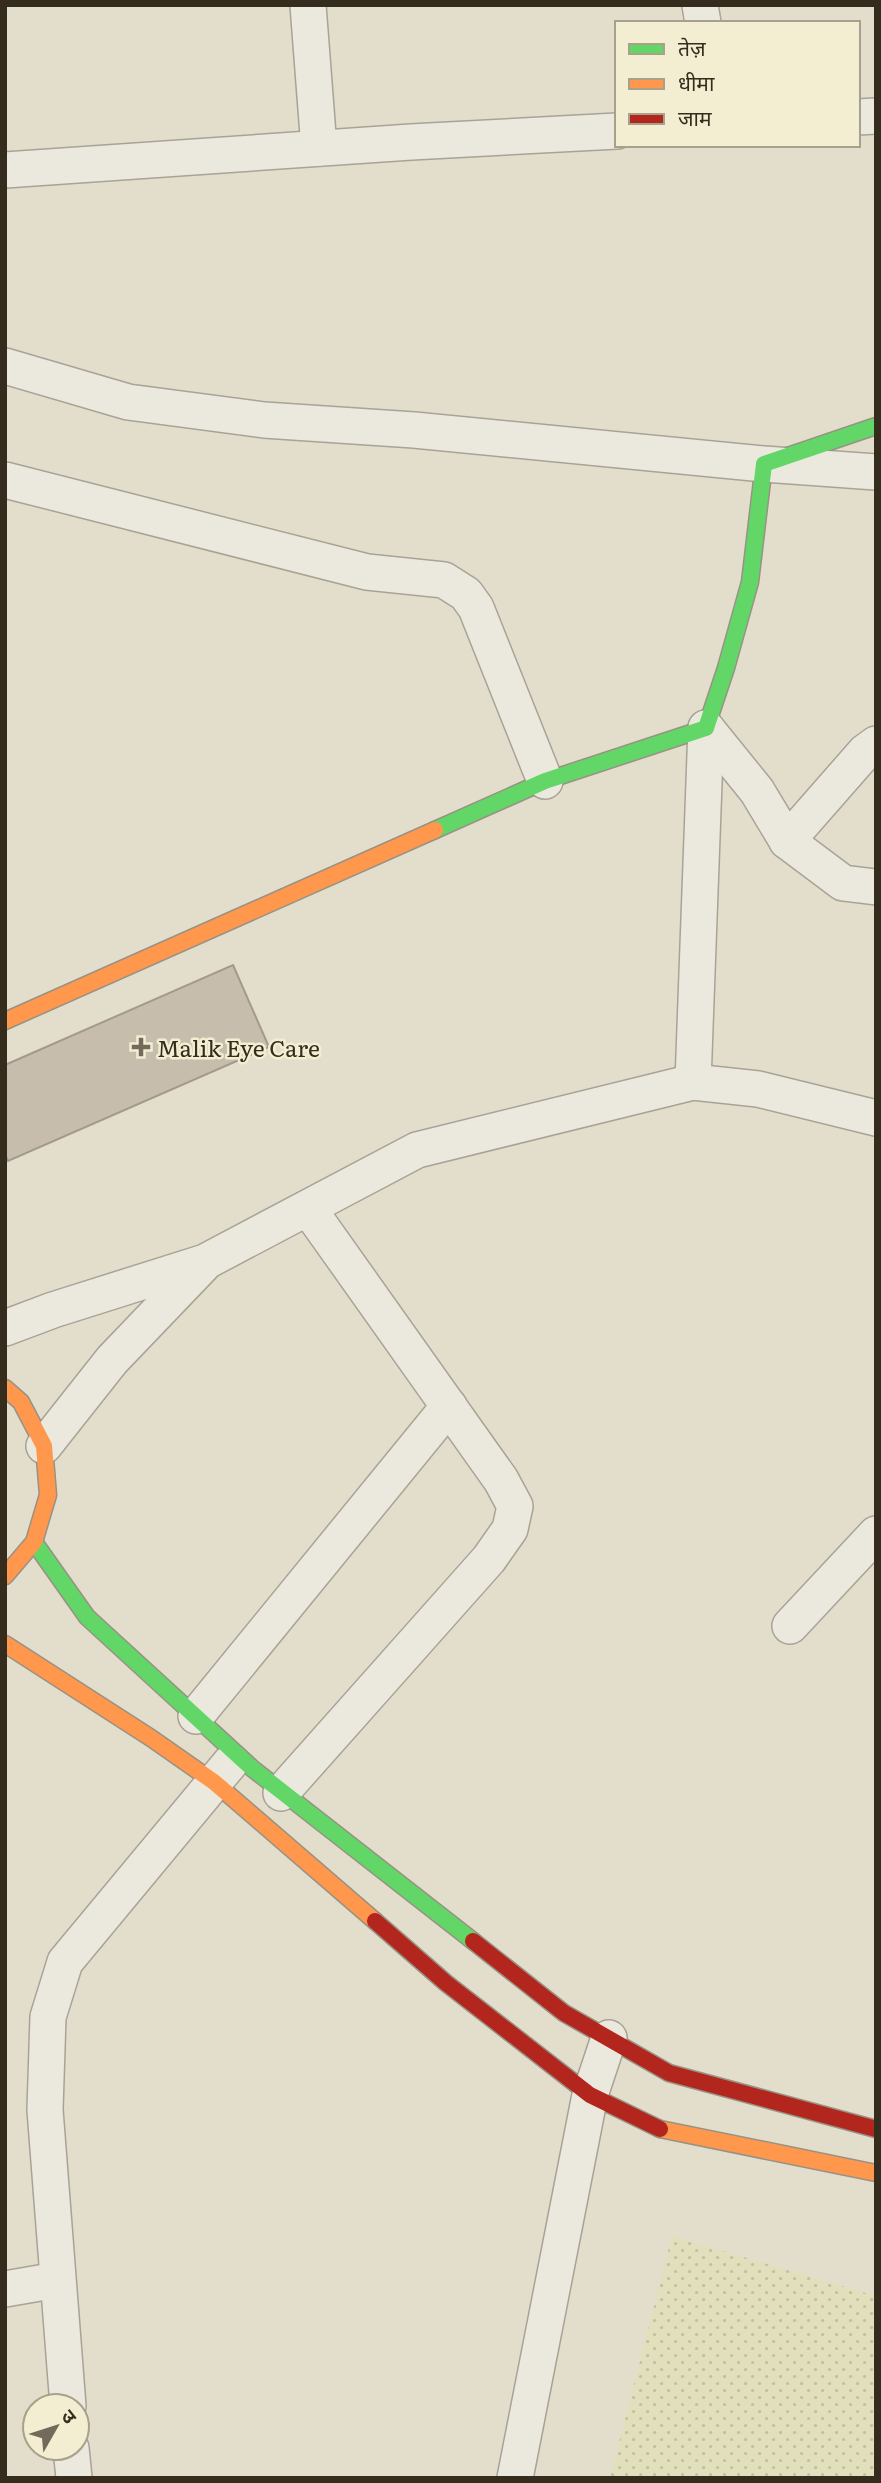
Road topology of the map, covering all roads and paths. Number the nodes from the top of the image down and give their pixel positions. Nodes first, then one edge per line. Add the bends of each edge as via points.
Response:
1 (308, 5) edge
2 (615, 131) edge
3 (319, 148) junction
4 (5, 170) edge
5 (5, 366) edge
6 (876, 426) edge
7 (764, 464) junction
8 (876, 472) edge
9 (5, 480) edge
10 (706, 728) junction
11 (876, 744) edge
12 (545, 781) junction
13 (787, 841) junction
14 (876, 887) edge
15 (5, 1021) edge
16 (693, 1082) junction
17 (876, 1118) edge
18 (308, 1208) junction
19 (205, 1262) junction
20 (5, 1328) edge
21 (5, 1388) edge
22 (449, 1406) junction
23 (44, 1446) junction
24 (876, 1534) edge
25 (34, 1542) junction
26 (5, 1576) edge
27 (790, 1626) dead end
28 (5, 1644) edge
29 (196, 1716) junction
30 (237, 1754) junction
31 (214, 1782) junction
32 (281, 1793) junction
33 (609, 2038) junction
34 (590, 2095) junction
35 (876, 2129) edge
36 (876, 2173) edge
37 (58, 2280) junction
38 (5, 2289) edge
39 (67, 2392) edge
40 (515, 2478) edge

1 - 3 street
2 - 3 street
3 - 4 street
5 - 7 street via 128,402
6 - 7 street
7 - 8 street
7 - 10 street via 750,582
9 - 12 street via 367,572 444,580 466,594 476,608
10 - 12 street
10 - 13 street via 757,791
10 - 16 street
11 - 13 street
12 - 15 street
13 - 14 street via 844,883
16 - 17 street via 758,1089
16 - 18 street via 418,1150
18 - 19 street
18 - 22 street
19 - 20 street
19 - 23 street via 112,1360
21 - 23 street via 21,1402
22 - 29 street
22 - 32 street via 514,1506 510,1529 489,1559
23 - 25 street via 48,1495
24 - 27 street
25 - 26 street
25 - 29 street via 87,1618
28 - 31 street
29 - 30 street
30 - 31 street
30 - 32 street
31 - 34 street via 446,1983
31 - 37 street via 65,1962 48,2017 45,2110
32 - 33 street via 564,2012
33 - 34 street
33 - 35 street via 668,2073
34 - 36 street via 662,2130
34 - 40 street
37 - 38 street
37 - 39 street

